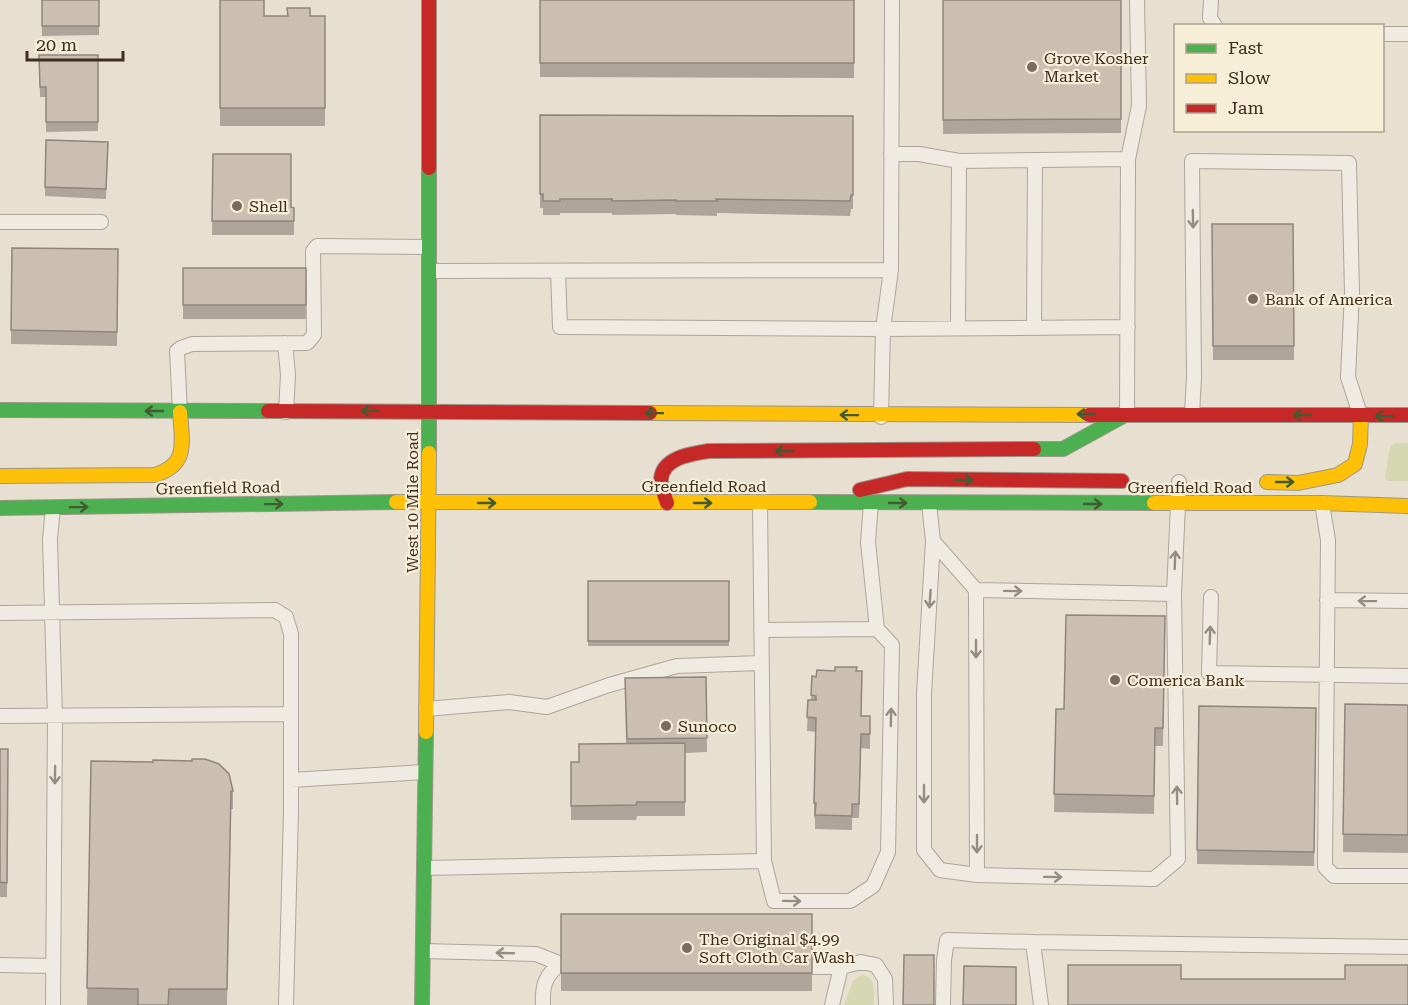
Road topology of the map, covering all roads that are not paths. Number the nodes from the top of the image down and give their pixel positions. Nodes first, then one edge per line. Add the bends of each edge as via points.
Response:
1 (429, 0) edge
2 (892, 0) edge
3 (1137, 0) edge
4 (1210, 0) edge
5 (1214, 24) edge
6 (1384, 34) edge
7 (1408, 34) edge
8 (891, 154) junction
9 (1128, 159) junction
10 (1035, 160) junction
11 (959, 161) junction
12 (0, 222) edge
13 (101, 222) dead end
14 (429, 247) junction
15 (891, 270) junction
16 (430, 271) junction
17 (558, 271) junction
18 (1128, 327) junction
19 (958, 328) junction
20 (1034, 328) junction
21 (883, 329) junction
22 (285, 343) junction
23 (0, 410) edge
24 (429, 411) junction
25 (180, 412) junction
26 (285, 412) junction
27 (1127, 414) junction
28 (1192, 414) junction
29 (1361, 416) junction
30 (1408, 416) edge
31 (880, 433) junction
32 (0, 476) edge
33 (931, 480) junction
34 (1132, 481) dead end
35 (1179, 482) dead end
36 (1250, 482) dead end
37 (429, 503) junction
38 (667, 503) junction
39 (760, 503) junction
40 (803, 503) junction
41 (871, 503) junction
42 (929, 503) junction
43 (1322, 503) junction
44 (1178, 504) junction
45 (1408, 506) edge
46 (0, 508) edge
47 (53, 508) junction
48 (933, 541) junction
49 (976, 590) junction
50 (1174, 594) junction
51 (1211, 597) dead end
52 (1327, 600) junction
53 (1408, 602) edge
54 (0, 613) edge
55 (52, 613) junction
56 (877, 629) junction
57 (760, 630) junction
58 (761, 663) junction
59 (1326, 675) junction
60 (1408, 676) edge
61 (426, 710) junction
62 (291, 714) junction
63 (0, 716) edge
64 (55, 717) junction
65 (426, 772) junction
66 (291, 780) junction
67 (764, 861) junction
68 (424, 868) junction
69 (977, 875) junction
70 (1408, 876) edge
71 (1033, 942) junction
72 (1408, 947) edge
73 (423, 951) junction
74 (0, 965) edge
75 (53, 966) junction
76 (813, 967) edge
77 (841, 967) junction
78 (53, 1005) edge
79 (286, 1005) edge
80 (422, 1005) edge
81 (543, 1005) edge
82 (832, 1005) edge
83 (886, 1005) edge
84 (943, 1005) edge
85 (1041, 1005) edge

1 - 14 main road, West 10 Mile Road
2 - 8 lane
3 - 9 lane via 1139,106
4 - 5 lane
6 - 7 lane
8 - 11 lane
8 - 15 lane
9 - 10 lane
9 - 18 lane
10 - 11 lane
10 - 20 lane
11 - 19 lane
12 - 13 lane
14 - 16 main road, West 10 Mile Road
14 - 22 lane via 317,246 314,335 306,343
15 - 17 lane
15 - 21 lane
16 - 17 lane
16 - 24 main road, West 10 Mile Road
17 - 21 lane via 560,327
18 - 20 lane
18 - 27 lane
19 - 20 lane
19 - 21 lane
21 - 31 lane
22 - 25 lane via 192,344 181,348 177,351
22 - 26 lane
25 -> 23 main road
24 -> 26 main road
31 -> 24 main road
24 - 37 main road, West 10 Mile Road
25 - 26 main road
25 - 32 main road via 182,450 178,463 164,473
27 - 28 main road
27 -> 31 main road
27 - 31 main road via 1063,449
29 -> 28 main road
29 -> 28 lane via 1348,377 1352,293 1349,163 1192,160
30 -> 29 main road
36 -> 29 main road via 1298,483 1338,475 1355,464
31 -> 38 main road via 684,456 667,465 661,479
33 -> 34 main road
33 - 40 main road via 907,479
33 - 42 lane
35 - 44 lane
37 -> 38 main road, Greenfield Road
47 -> 37 main road, Greenfield Road
37 - 61 main road, West 10 Mile Road
38 -> 39 main road, Greenfield Road
39 - 40 main road, Greenfield Road
39 - 57 lane
40 - 41 main road, Greenfield Road
41 -> 42 main road, Greenfield Road
41 - 56 lane via 868,542
42 -> 44 main road, Greenfield Road
42 - 48 lane
43 - 44 main road, Greenfield Road
43 - 45 main road, Greenfield Road
43 - 52 lane via 1328,540
50 -> 44 lane
46 - 47 main road, Greenfield Road
47 - 55 lane
48 - 49 lane
48 -> 69 lane via 924,694 924,850 940,870
49 -> 50 lane
49 -> 69 lane
69 -> 50 lane via 1154,879 1178,858
59 -> 51 lane via 1209,673
53 -> 52 lane
52 - 59 lane
54 - 55 lane
55 - 62 lane via 275,610 286,617 291,634
55 - 64 lane
56 - 57 lane
67 -> 56 lane via 774,901 850,901 873,886 888,852 892,645
57 - 58 lane
58 - 61 lane via 677,666 547,707 509,702
58 - 67 lane
59 - 60 lane
59 - 70 lane via 1325,867 1334,876
61 - 65 main road, West 10 Mile Road
62 - 64 lane
62 - 66 lane
63 - 64 lane
64 -> 75 lane
65 - 66 lane
65 - 68 main road, West 10 Mile Road
66 - 79 lane
67 - 68 lane
68 - 73 main road, West 10 Mile Road
71 - 72 lane
71 - 84 lane via 947,940
71 - 85 lane
73 - 80 main road, West 10 Mile Road
81 -> 73 lane via 548,975 561,964 536,954
74 - 75 lane
75 - 78 lane
76 - 77 lane
77 - 82 lane
77 - 83 lane via 861,962 876,965 885,979

